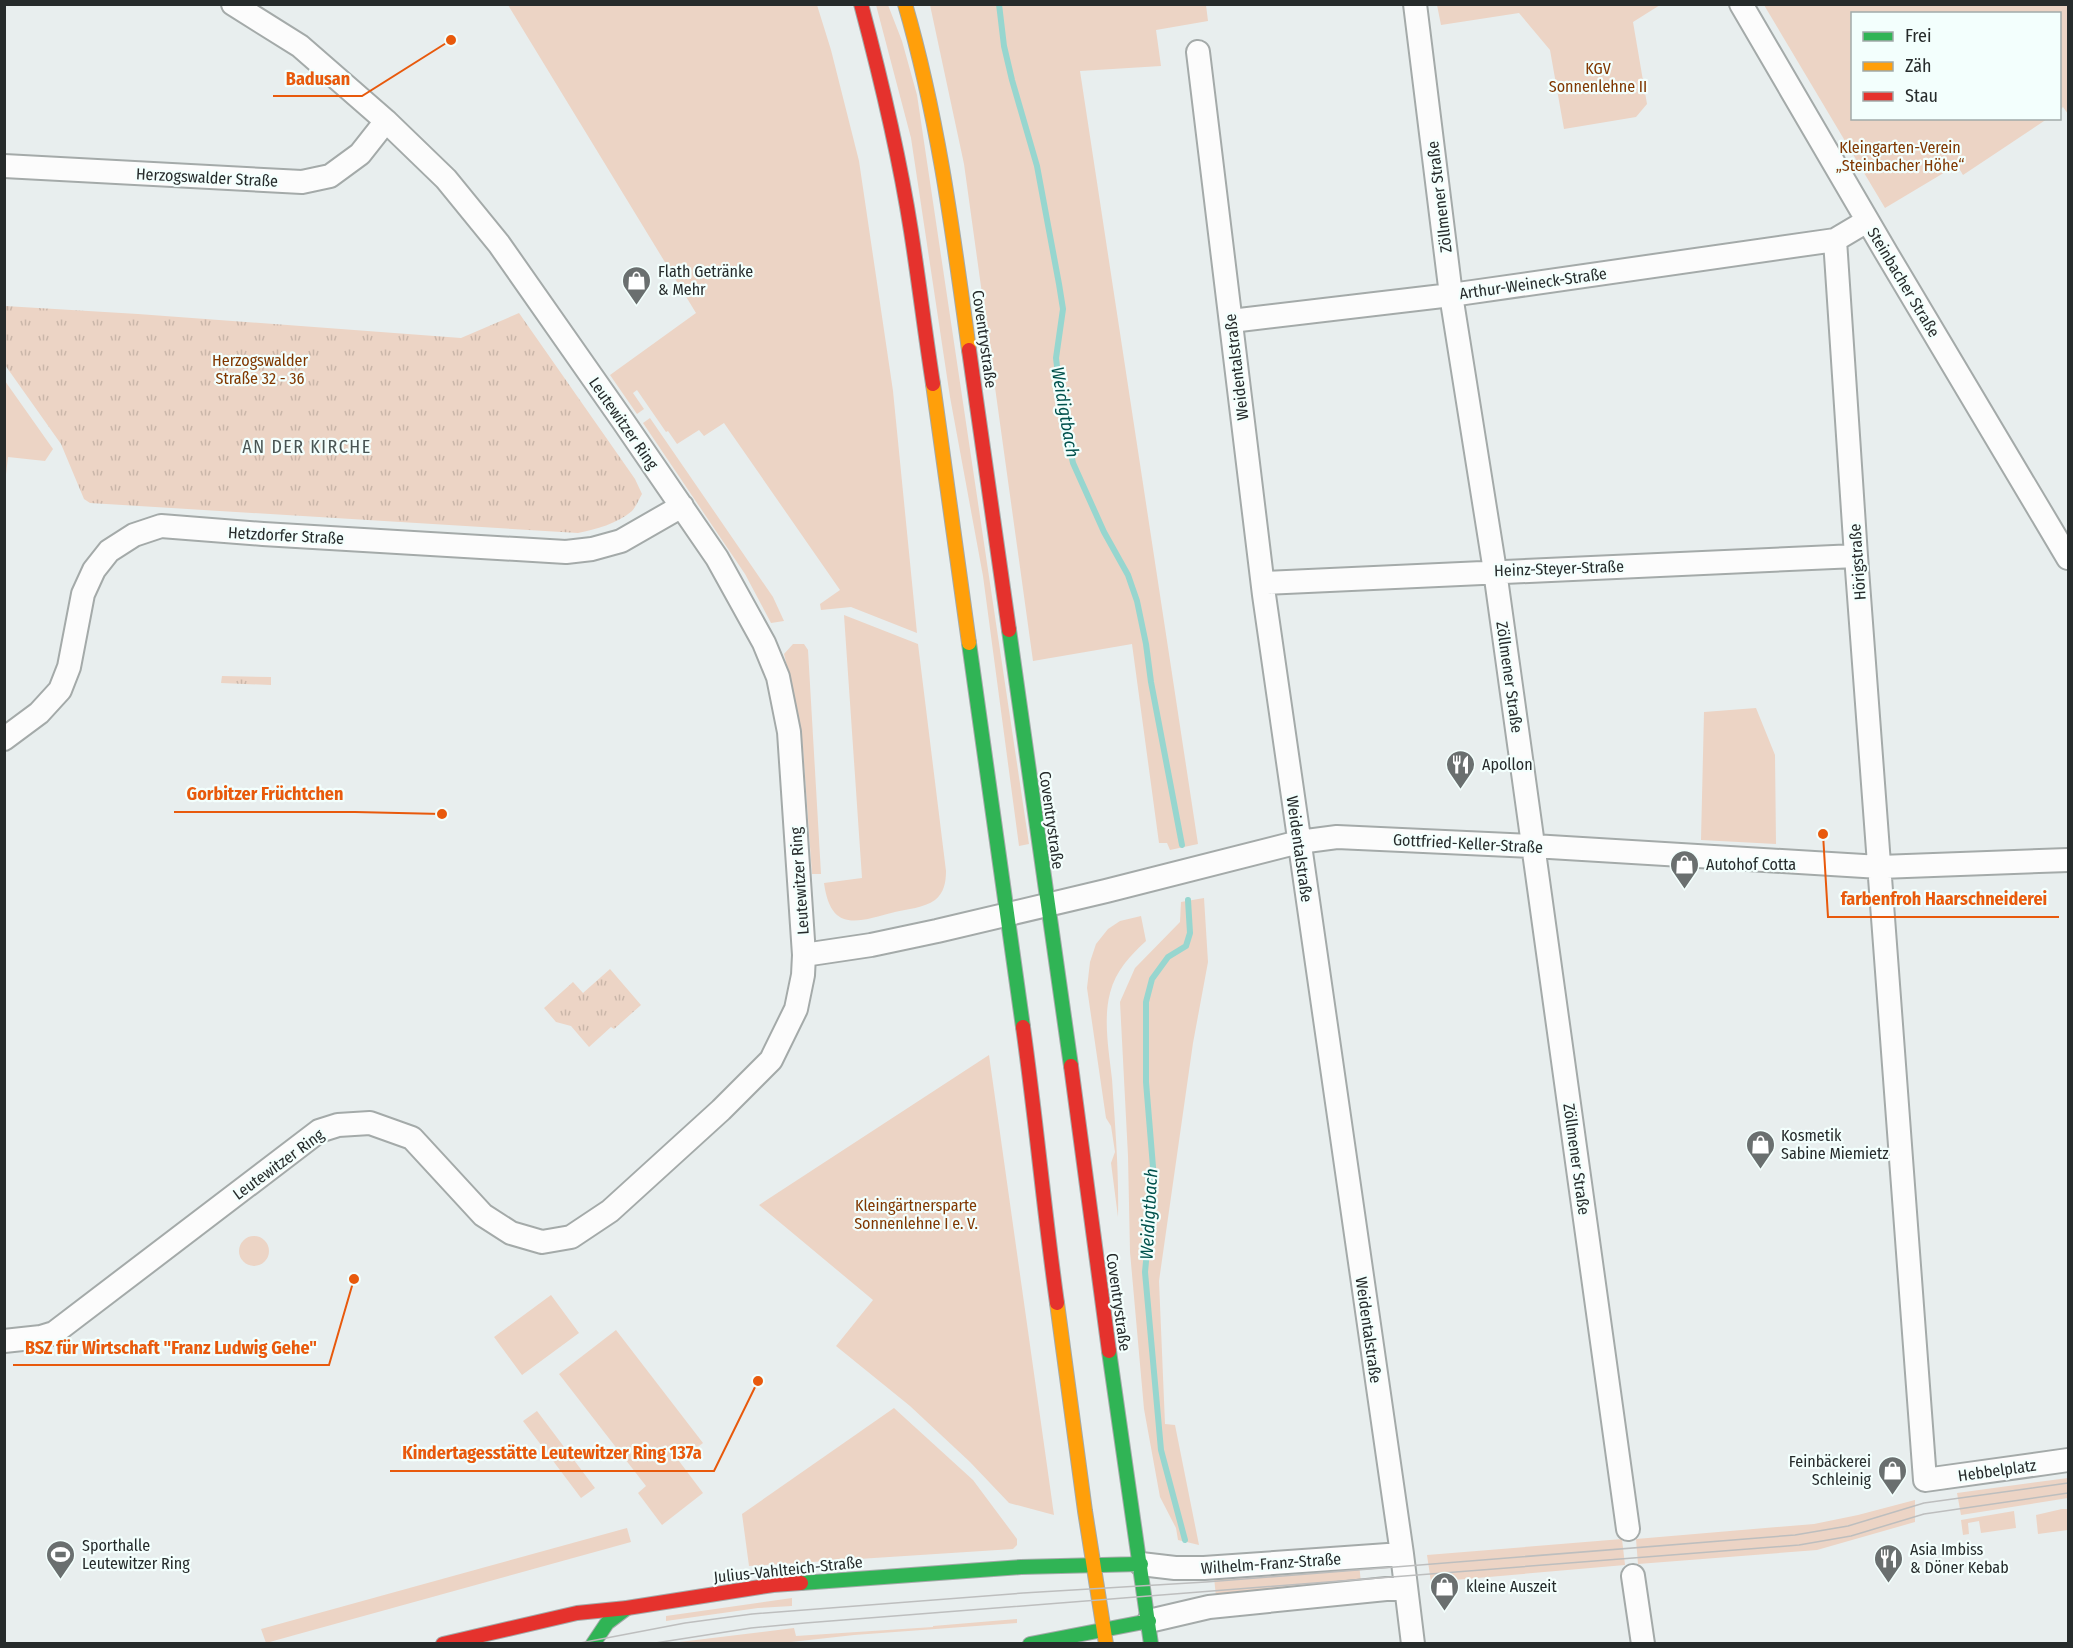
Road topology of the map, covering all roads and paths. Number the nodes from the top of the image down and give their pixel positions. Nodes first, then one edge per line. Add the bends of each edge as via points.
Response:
1 (233, 4) edge
2 (861, 4) edge
3 (905, 4) edge
4 (1415, 4) edge
5 (1741, 4) edge
6 (1198, 52) dead end
7 (386, 122) junction
8 (4, 166) edge
9 (1867, 220) junction
10 (1835, 240) junction
11 (1451, 295) junction
12 (1231, 321) junction
13 (682, 506) junction
14 (1856, 556) junction
15 (2068, 558) edge
16 (1495, 571) junction
17 (1263, 583) junction
18 (4, 739) edge
19 (1299, 842) junction
20 (1533, 846) junction
21 (2068, 860) edge
22 (1880, 867) junction
23 (1048, 904) junction
24 (1006, 914) junction
25 (804, 955) junction
26 (4, 1341) edge
27 (2068, 1460) edge
28 (1925, 1480) joint
29 (1628, 1529) dead end
30 (1402, 1554) junction
31 (1093, 1564) junction
32 (1141, 1564) junction
33 (1634, 1576) dead end
34 (1406, 1587) junction
35 (627, 1608) junction
36 (1149, 1621) junction
37 (1105, 1636) edge
38 (443, 1644) edge
39 (593, 1644) edge
40 (1030, 1644) edge
41 (1151, 1644) edge
42 (1413, 1644) edge
43 (1643, 1644) edge

1 - 7 street, Leutewitzer Ring via 300,46
2 - 24 main road via 878,64 911,231
3 - 23 main road, Coventrystraße via 952,223
4 - 11 street, Zöllmener Straße
5 - 9 street, Steinbacher Straße
6 - 12 street, Weidentalstraße
7 - 8 street, Herzogswalder Straße via 360,154 330,176 302,182
7 - 13 street, Leutewitzer Ring via 446,180 499,244
9 - 10 street
9 - 15 street, Steinbacher Straße
10 - 11 street, Arthur-Weineck-Straße
10 - 14 street, Hörigstraße
11 - 12 street, Arthur-Weineck-Straße
11 - 16 street, Zöllmener Straße
12 - 17 street, Weidentalstraße
13 - 18 street, Hetzdorfer Straße via 621,541 566,552 161,526 134,535 109,551 94,570 83,594 69,666 60,690 39,713
13 - 25 street, Leutewitzer Ring via 717,558 764,643 778,677 789,732
14 - 16 street, Heinz-Steyer-Straße
14 - 22 street, Hörigstraße
16 - 17 street, Heinz-Steyer-Straße
16 - 20 street, Zöllmener Straße
17 - 19 street, Weidentalstraße
19 - 20 street, Gottfried-Keller-Straße via 1337,837
19 - 23 street, Gottfried-Keller-Straße
19 - 30 street, Weidentalstraße
20 - 22 street, Gottfried-Keller-Straße
20 - 29 street, Zöllmener Straße
21 - 22 street, Gottfried-Keller-Straße
22 - 28 street, Hörigstraße
23 - 24 street, Gottfried-Keller-Straße
23 - 32 main road, Coventrystraße
24 - 25 street, Leutewitzer Ring via 871,945
24 - 31 main road
25 - 26 street, Leutewitzer Ring via 796,1009 771,1060 610,1211 571,1237 542,1242 511,1233 483,1215 412,1138 370,1123 338,1125 319,1131 54,1333
27 - 28 street, Hebbelplatz
30 - 32 street, Wilhelm-Franz-Straße via 1204,1568
30 - 34 street, Weidentalstraße
31 - 32 main road, Julius-Vahlteich-Straße
31 - 35 main road, Julius-Vahlteich-Straße via 773,1585
31 - 37 main road
32 - 36 main road, Coventrystraße
33 - 43 street
34 - 36 street via 1209,1607
34 - 42 street, Weidentalstraße
35 - 38 main road, Julius-Vahlteich-Straße via 546,1618
35 - 39 main road via 603,1626
36 - 37 main road
36 - 41 main road, Coventrystraße
37 - 40 main road

